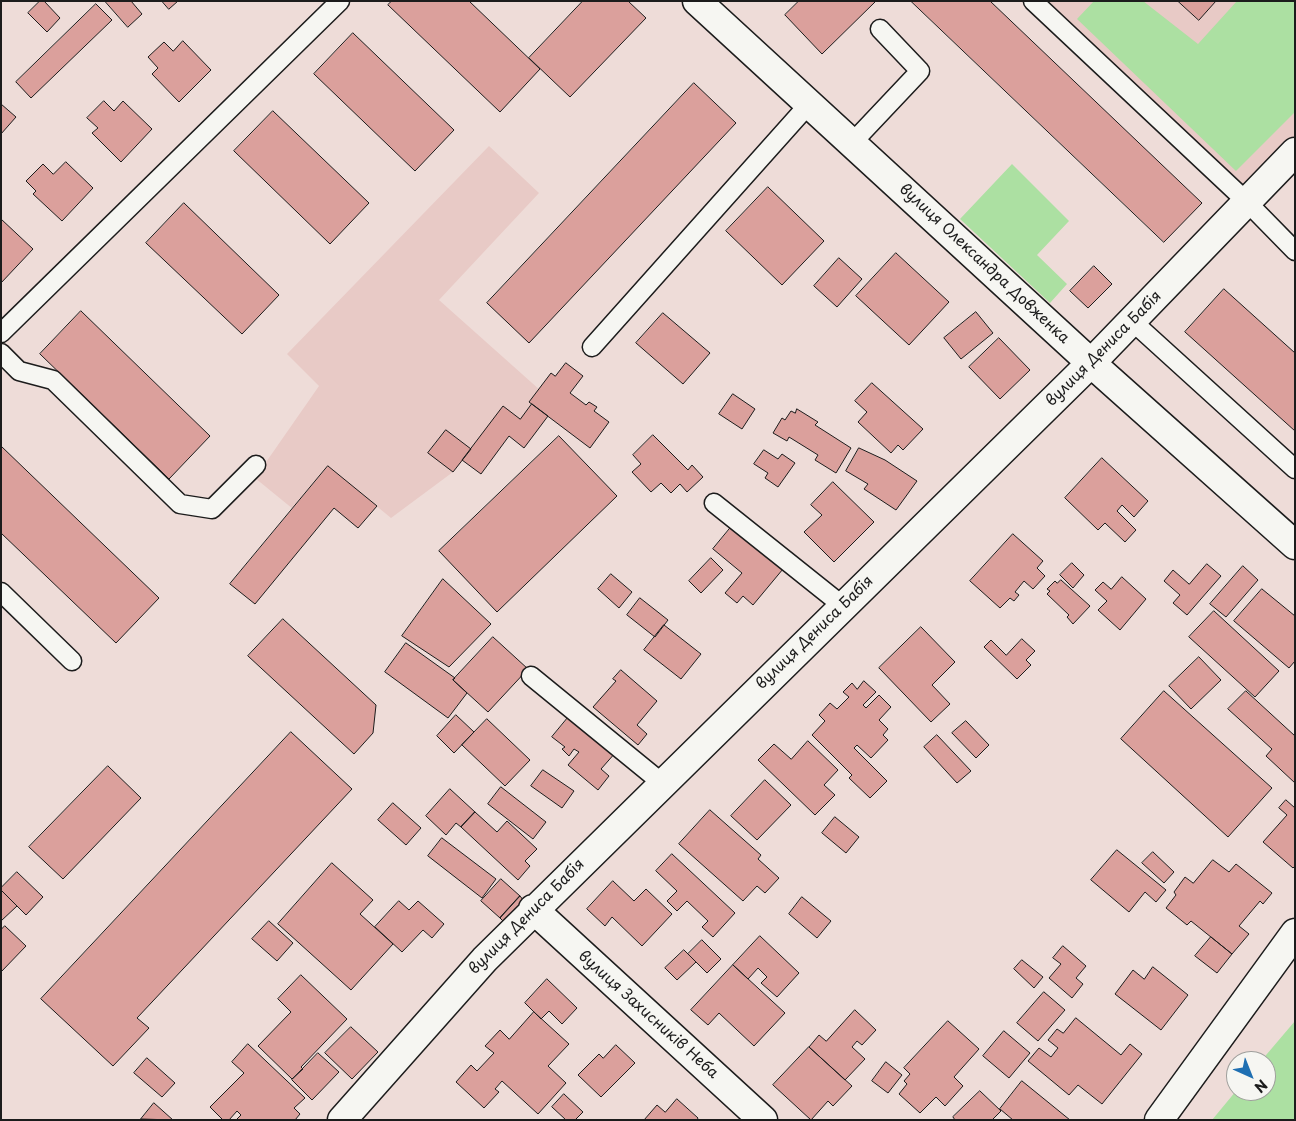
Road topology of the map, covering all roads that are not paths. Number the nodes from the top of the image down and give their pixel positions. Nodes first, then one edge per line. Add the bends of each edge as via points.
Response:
1 (340, 1) edge
2 (697, 1) edge
3 (1033, 1) edge
4 (880, 29) dead end
5 (809, 104) junction
6 (852, 143) junction
7 (1295, 152) edge
8 (1247, 202) junction
9 (1295, 250) edge
10 (1132, 321) junction
11 (1, 333) edge
12 (592, 347) dead end
13 (1, 353) edge
14 (1091, 363) junction
15 (256, 465) dead end
16 (1295, 469) edge
17 (714, 503) dead end
18 (1295, 545) edge
19 (1, 592) edge
20 (844, 606) junction
21 (72, 661) dead end
22 (531, 676) dead end
23 (662, 783) junction
24 (533, 909) junction
25 (1295, 933) edge
26 (342, 1120) edge
27 (763, 1120) edge
28 (1159, 1120) edge

1 - 11 lane
2 - 5 street, вулиця Олександра Довженка
3 - 8 lane
4 - 6 lane via 920,71
5 - 6 street, вулиця Олександра Довженка
5 - 12 lane
6 - 14 street, вулиця Олександра Довженка
7 - 8 street, вулиця Дениса Бабія
8 - 9 lane
8 - 10 street, вулиця Дениса Бабія
10 - 14 street, вулиця Дениса Бабія
10 - 16 lane
13 - 15 lane via 19,371 54,380 180,504 212,509
14 - 18 street, вулиця Олександра Довженка
14 - 20 street, вулиця Дениса Бабія
17 - 20 lane
19 - 21 lane
20 - 23 street, вулиця Дениса Бабія
22 - 23 lane
23 - 24 street, вулиця Дениса Бабія
24 - 26 street, вулиця Дениса Бабія via 485,958
24 - 27 street, вулиця Захисників Неба
25 - 28 street

